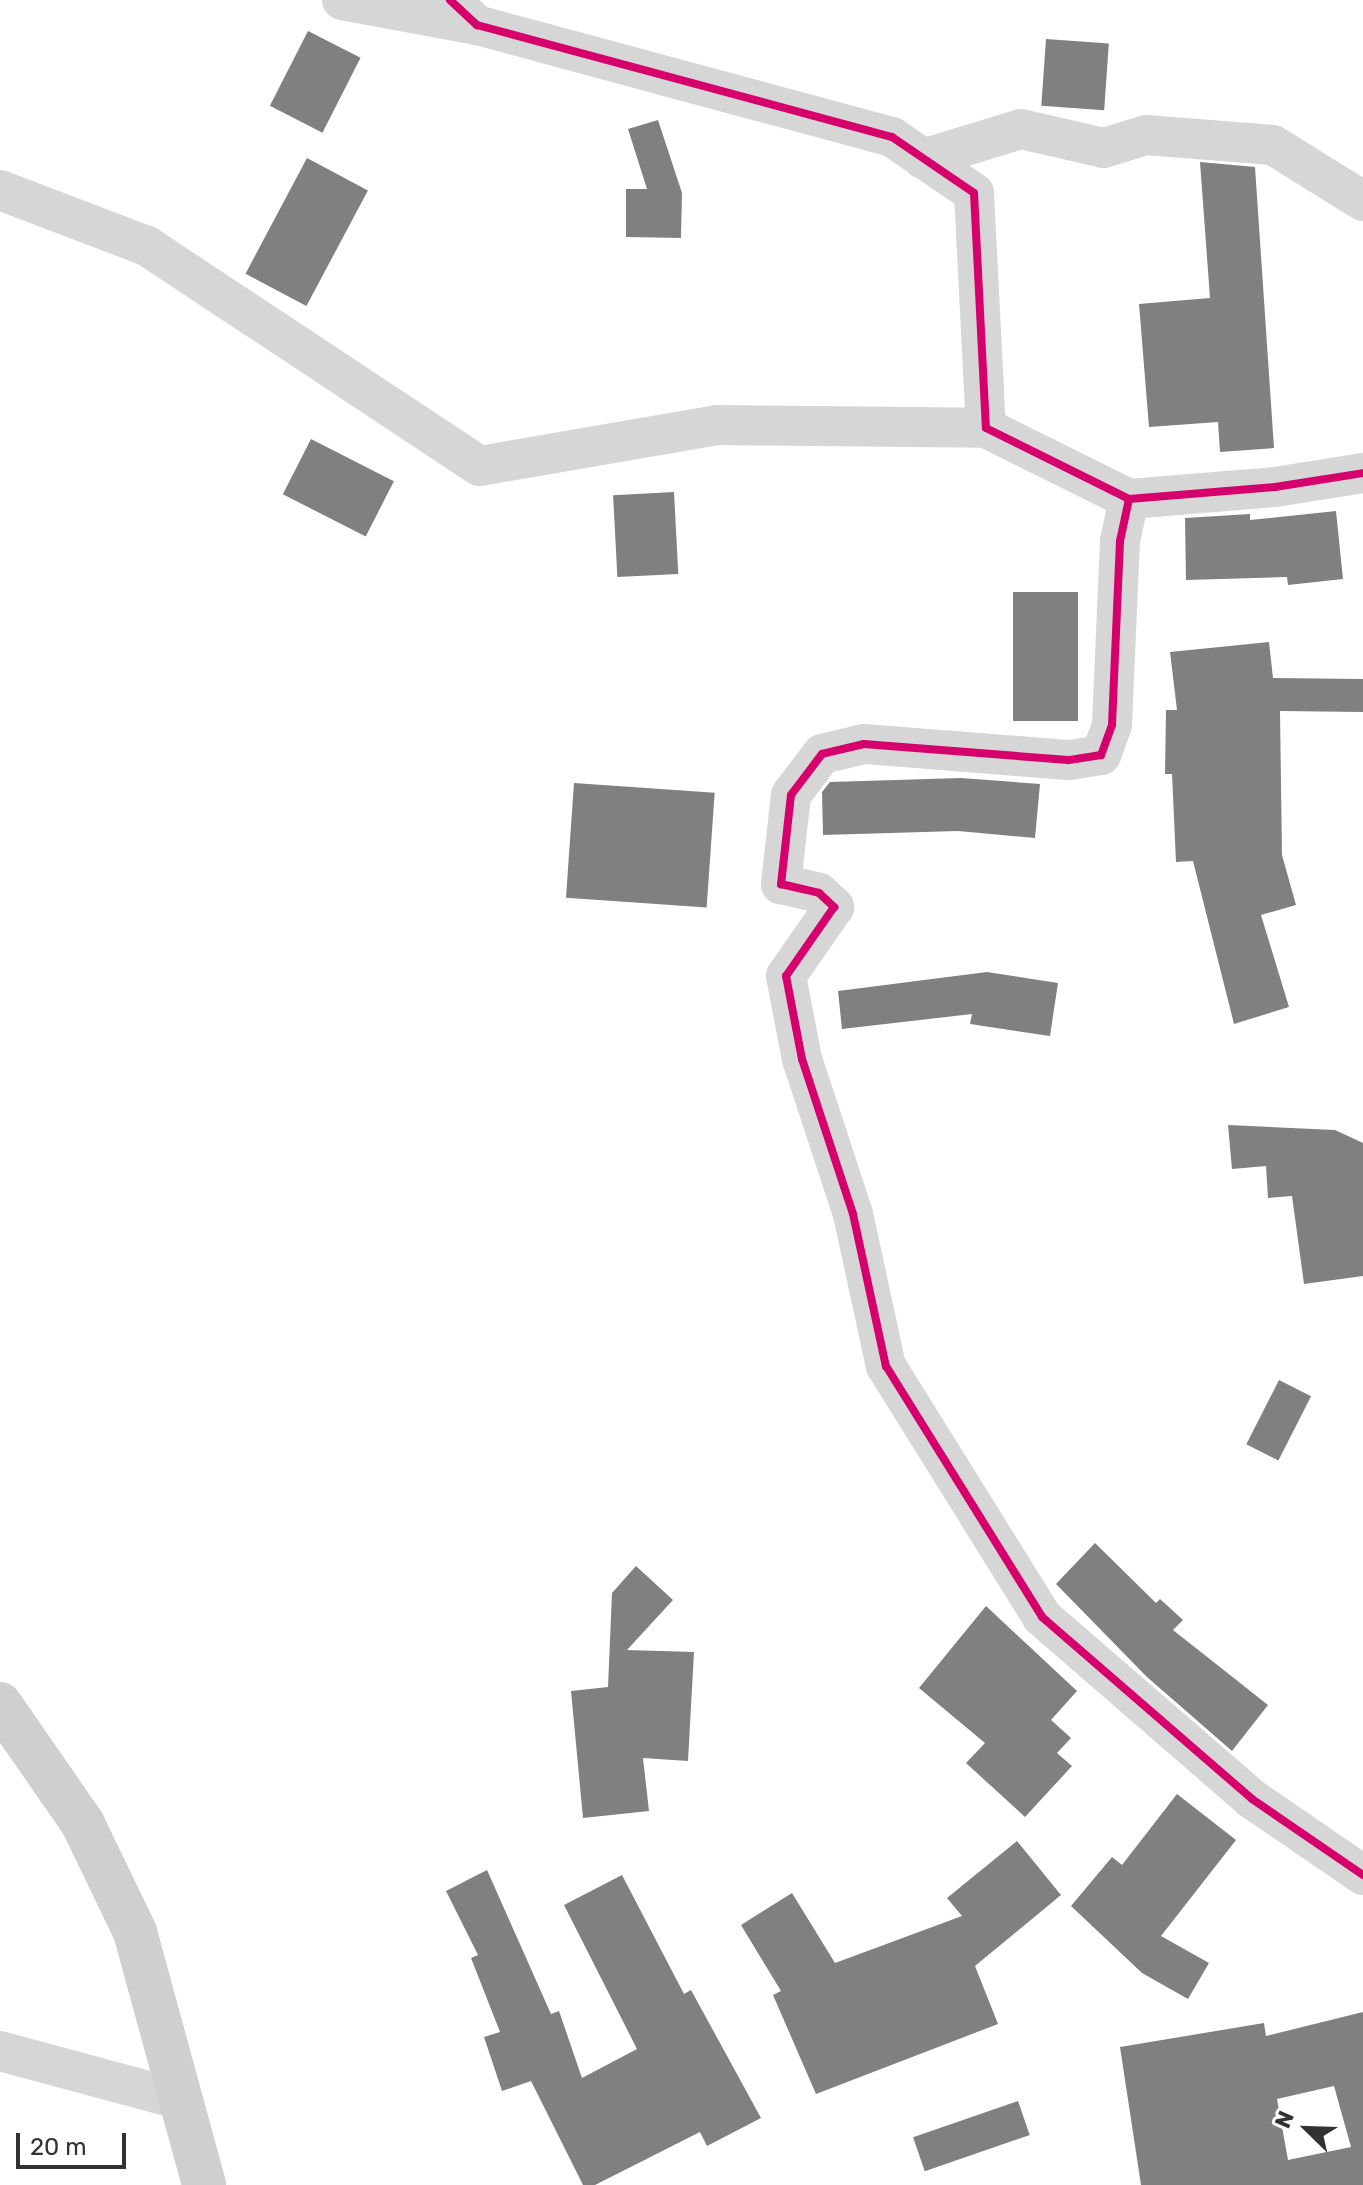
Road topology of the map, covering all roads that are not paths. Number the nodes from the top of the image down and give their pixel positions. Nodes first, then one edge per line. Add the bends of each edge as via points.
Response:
1 (342, 0) edge
2 (463, 12) edge
3 (923, 159) junction
4 (0, 190) edge
5 (1363, 201) edge
6 (986, 428) junction
7 (1363, 473) edge
8 (1129, 499) junction
9 (0, 1704) edge
10 (1363, 1875) edge
11 (0, 2051) edge
12 (181, 2100) junction
13 (204, 2185) edge

1 - 2 street
2 - 3 street via 892,137
3 - 5 street via 1021,129 1104,148 1146,135 1237,141 1273,145
3 - 6 street via 974,193
4 - 6 street via 147,246 480,466 717,425
6 - 8 street
7 - 8 street
8 - 10 street via 1120,541 1112,725 1101,755 1068,760 864,744 822,754 791,795 781,884 819,893 834,907 786,976 802,1059 853,1214 886,1366 1042,1617 1252,1799
9 - 12 street via 83,1824 135,1932
11 - 12 street
12 - 13 street

